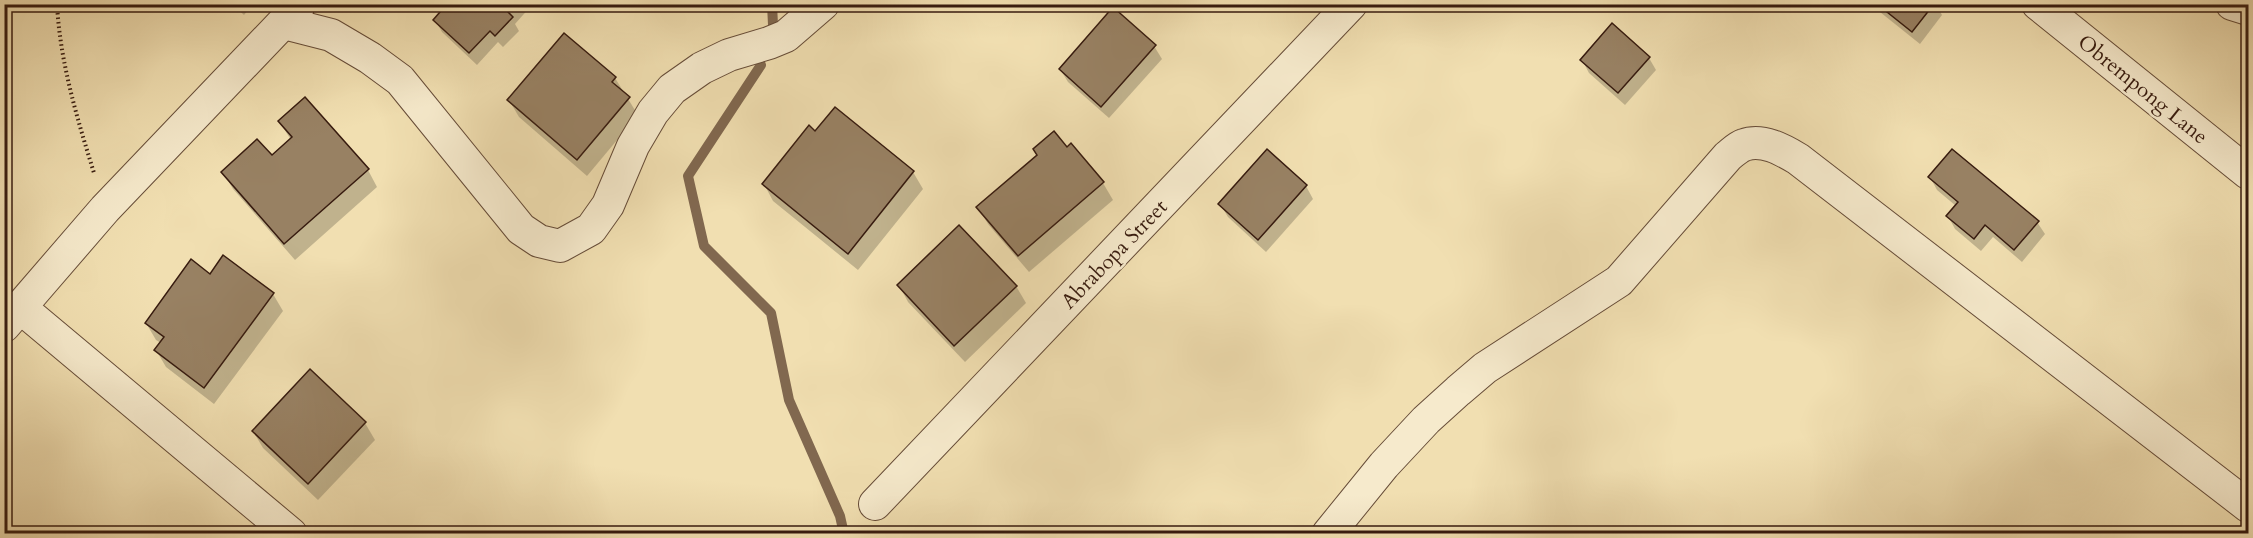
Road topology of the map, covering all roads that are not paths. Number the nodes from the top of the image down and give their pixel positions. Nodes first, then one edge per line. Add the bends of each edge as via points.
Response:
1 (824, 4) edge
2 (1351, 4) edge
3 (2038, 4) edge
4 (2232, 4) edge
5 (2248, 9) edge
6 (292, 14) edge
7 (2248, 173) edge
8 (13, 317) edge
9 (875, 504) dead end
10 (2248, 506) edge
11 (291, 534) edge
12 (1328, 534) edge

1 - 6 street via 786,36 729,55 672,89 633,146 608,205 591,229 560,246 539,241 521,229 400,80 370,58
2 - 9 street, Abrabopa Street
3 - 7 street, Obrempong Lane
4 - 5 street
6 - 8 street via 105,209
8 - 11 street
10 - 12 street via 1798,159 1778,147 1758,144 1744,145 1728,156 1619,281 1485,368 1426,420

